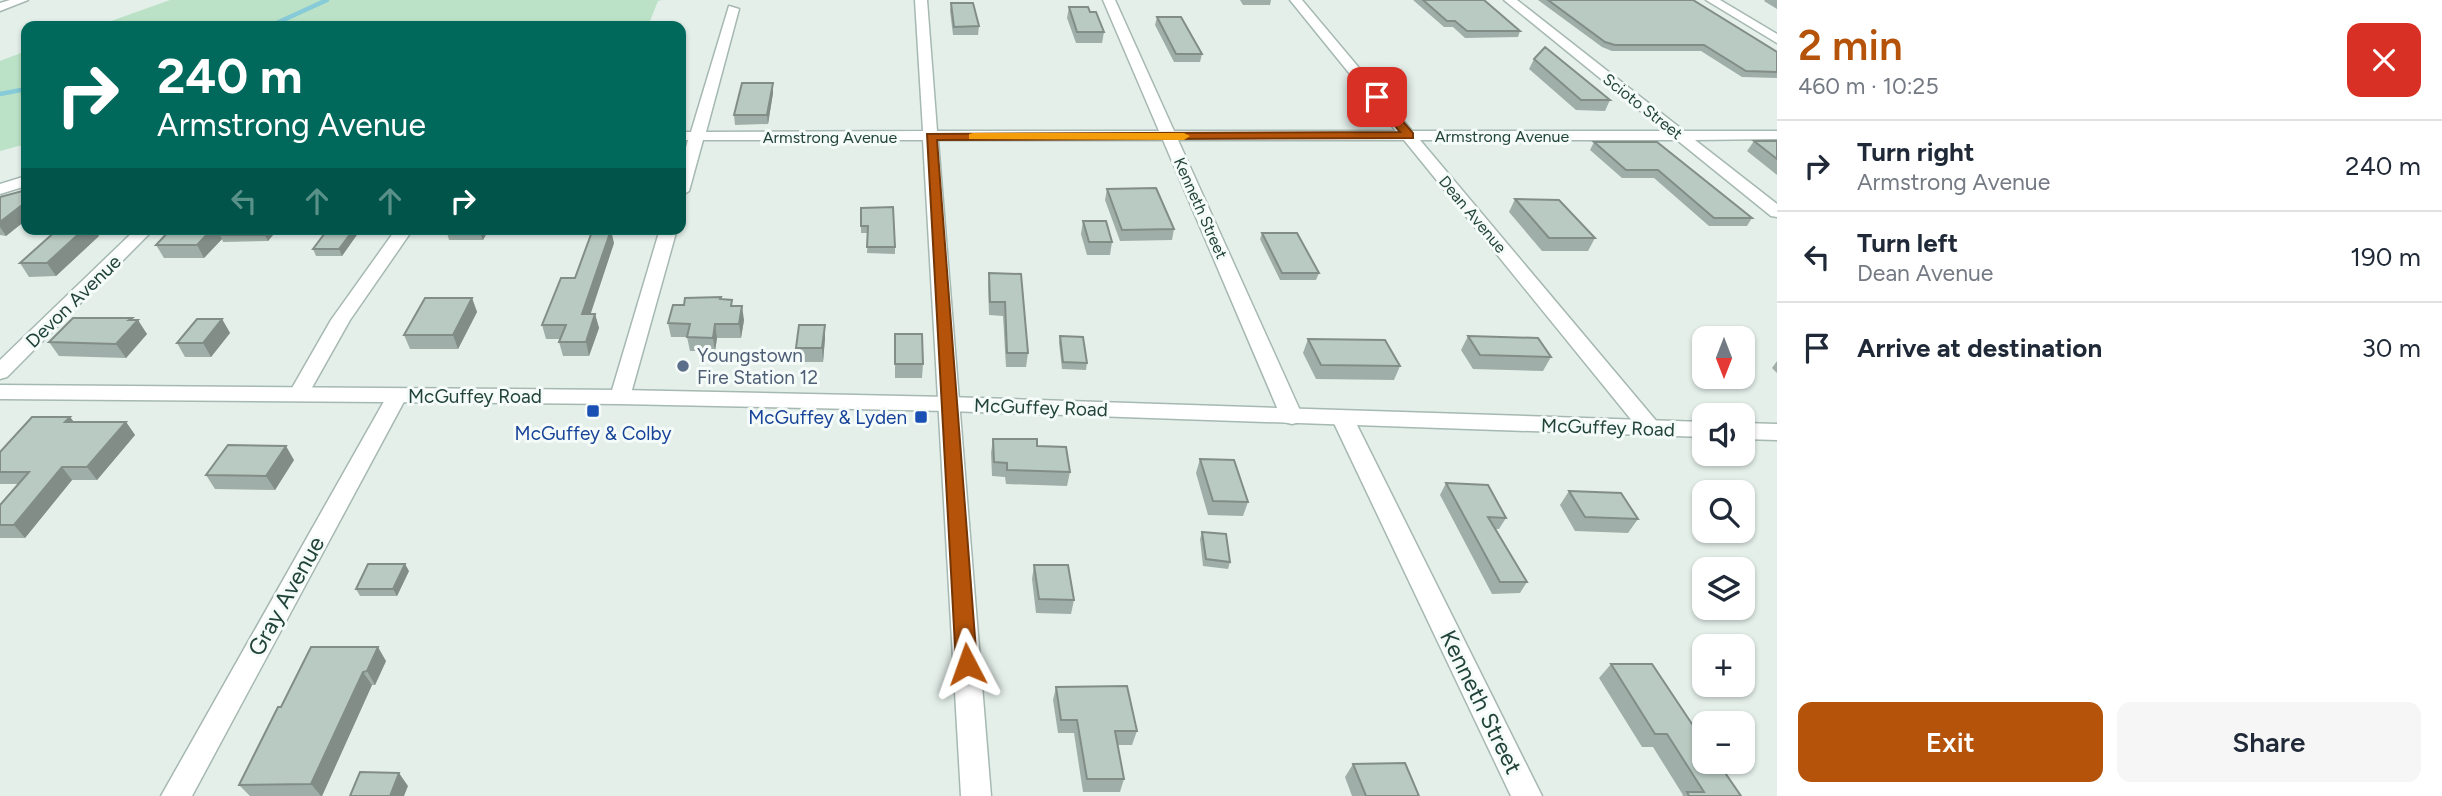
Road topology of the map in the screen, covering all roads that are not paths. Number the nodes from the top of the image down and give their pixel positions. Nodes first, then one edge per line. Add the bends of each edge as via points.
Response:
1 (22, 0) edge
2 (921, 0) edge
3 (1109, 0) edge
4 (1296, 0) edge
5 (1510, 0) edge
6 (1712, 0) edge
7 (0, 7) edge
8 (733, 9) dead end
9 (1777, 39) edge
10 (1777, 135) edge
11 (686, 136) edge
12 (697, 136) junction
13 (1169, 136) junction
14 (1409, 136) junction
15 (1681, 136) junction
16 (931, 137) junction
17 (686, 174) edge
18 (21, 183) edge
19 (0, 189) edge
20 (1777, 212) edge
21 (140, 235) edge
22 (401, 235) edge
23 (667, 235) edge
24 (0, 372) edge
25 (0, 392) edge
26 (298, 395) junction
27 (397, 396) junction
28 (620, 397) junction
29 (948, 404) junction
30 (1292, 417) junction
31 (1343, 419) junction
32 (1650, 428) junction
33 (1692, 430) edge
34 (1755, 431) edge
35 (1777, 432) edge
36 (176, 796) edge
37 (976, 796) edge
38 (1527, 796) edge

1 - 7 street
2 - 16 street
3 - 13 street, Kenneth Street
4 - 14 street, Dean Avenue
5 - 15 street, Scioto Street
6 - 9 street
8 - 12 street
10 - 15 street, Armstrong Avenue
11 - 12 street, Armstrong Avenue
12 - 16 street, Armstrong Avenue
12 - 17 street
13 - 14 street, Armstrong Avenue
13 - 16 street, Armstrong Avenue
13 - 30 street, Kenneth Street
14 - 15 street, Armstrong Avenue
14 - 32 street, Dean Avenue
15 - 20 street, Scioto Street
16 - 29 street
18 - 19 street
21 - 24 street, Devon Avenue
22 - 26 street via 341,320
23 - 28 street
25 - 26 street, McGuffey Road
26 - 27 street, McGuffey Road
27 - 28 street, McGuffey Road
27 - 36 street, Gray Avenue
28 - 29 street, McGuffey Road
29 - 30 street, McGuffey Road
29 - 37 street
30 - 31 street, McGuffey Road
31 - 32 street, McGuffey Road
31 - 38 street, Kenneth Street
32 - 33 street, McGuffey Road
34 - 35 street

